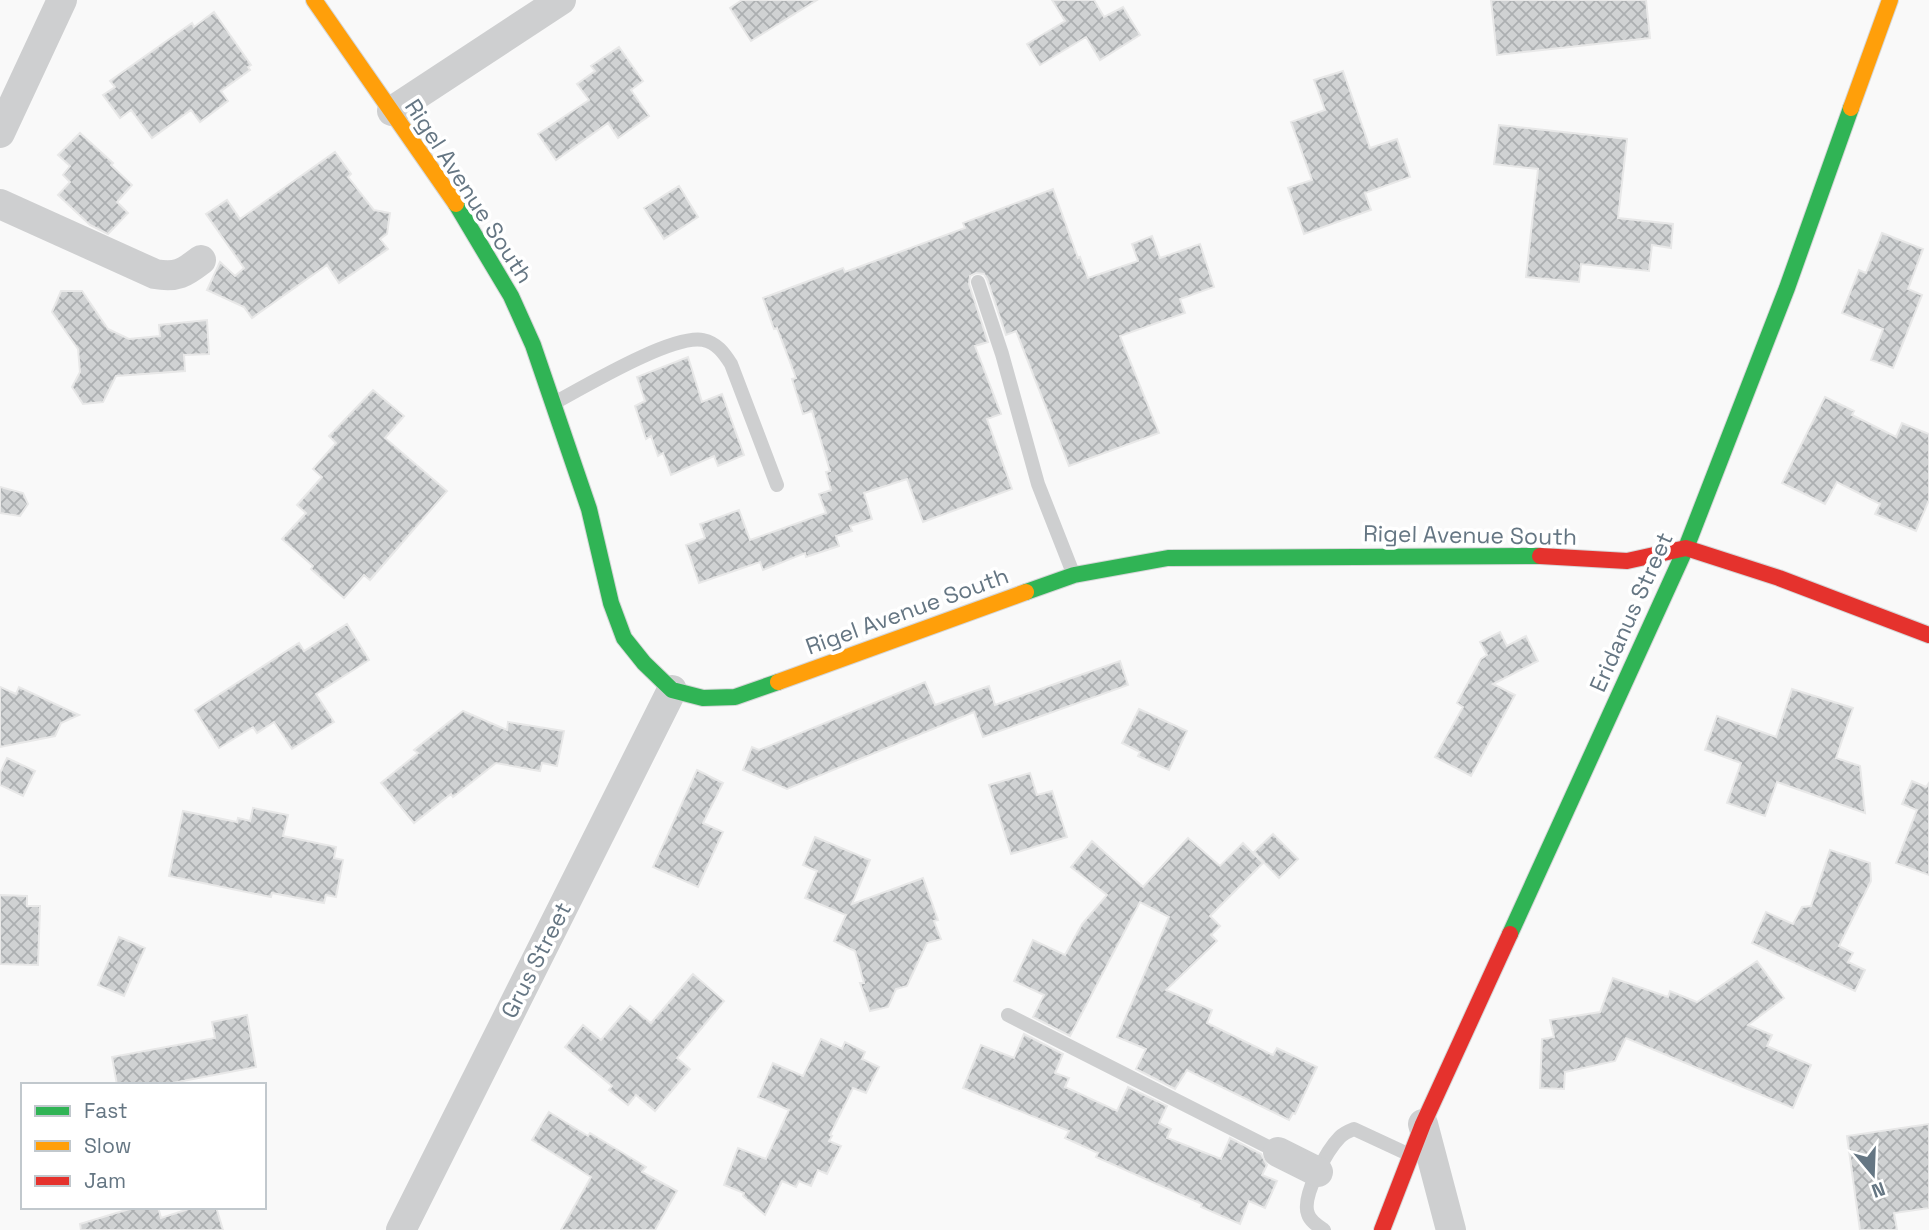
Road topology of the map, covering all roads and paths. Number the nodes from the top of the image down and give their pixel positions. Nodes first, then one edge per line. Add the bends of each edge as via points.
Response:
1 (62, 0) edge
2 (314, 0) edge
3 (561, 0) edge
4 (1890, 0) edge
5 (392, 111) junction
6 (0, 132) edge
7 (0, 204) edge
8 (201, 260) dead end
9 (978, 282) dead end
10 (553, 404) junction
11 (777, 485) dead end
12 (1686, 548) junction
13 (1074, 575) junction
14 (1929, 635) edge
15 (672, 690) junction
16 (1008, 1015) dead end
17 (1423, 1124) junction
18 (1278, 1152) joint
19 (1413, 1156) junction
20 (1318, 1172) junction
21 (401, 1230) edge
22 (1324, 1230) edge
23 (1382, 1230) edge
24 (1451, 1230) edge

1 - 6 street
2 - 5 main road, Rigel Avenue South
3 - 5 street
4 - 12 main road, Eridanus Street via 1787,288
5 - 10 main road, Rigel Avenue South via 465,217 511,296
7 - 8 street via 155,274 172,277
9 - 13 lane via 1038,484
10 - 11 lane via 614,370 681,341 702,340 723,351 731,364
10 - 15 main road, Rigel Avenue South via 589,509 624,638
12 - 13 main road, Rigel Avenue South via 1627,561 1536,556 1168,558
12 - 14 main road
12 - 17 main road, Eridanus Street
13 - 15 main road, Rigel Avenue South via 735,697 703,698
15 - 21 street, Grus Street
16 - 18 lane
17 - 19 main road, Eridanus Street
17 - 24 street
18 - 20 street
19 - 20 lane via 1354,1129 1338,1139
19 - 23 main road, Eridanus Street
20 - 22 lane via 1306,1202 1308,1214

